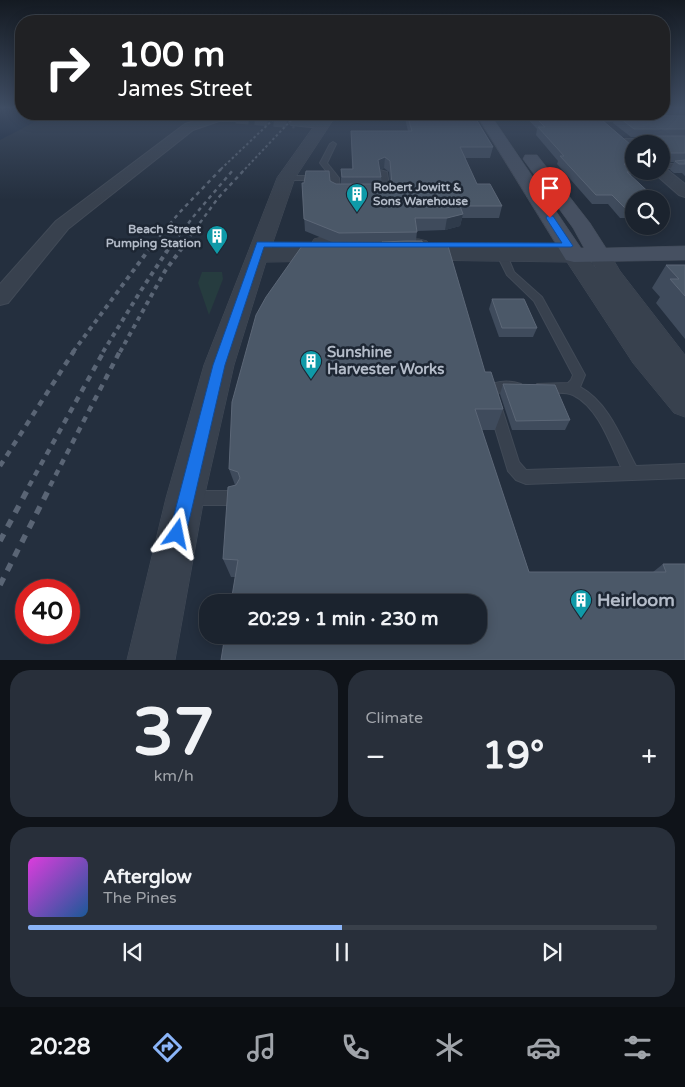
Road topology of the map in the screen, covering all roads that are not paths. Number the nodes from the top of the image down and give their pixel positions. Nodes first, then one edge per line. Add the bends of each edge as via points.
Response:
1 (175, 138) edge
2 (313, 138) edge
3 (502, 138) edge
4 (516, 138) edge
5 (333, 144) dead end
6 (670, 166) edge
7 (685, 166) edge
8 (383, 172) edge
9 (286, 178) junction
10 (335, 178) junction
11 (670, 179) edge
12 (353, 192) edge
13 (370, 192) edge
14 (685, 192) edge
15 (685, 244) edge
16 (259, 250) junction
17 (584, 250) junction
18 (685, 253) edge
19 (502, 255) junction
20 (0, 298) edge
21 (579, 375) junction
22 (685, 377) edge
23 (565, 388) junction
24 (685, 404) edge
25 (598, 409) junction
26 (685, 471) edge
27 (632, 474) junction
28 (185, 498) junction
29 (236, 498) edge
30 (151, 660) edge

1 - 20 street via 62,225
2 - 9 street
3 - 17 main road
4 - 17 main road via 583,227
5 - 10 lane via 323,164
6 - 7 lane
8 - 13 lane via 387,192
9 - 10 lane
9 - 16 street
10 - 12 lane via 336,192
11 - 14 street
15 - 17 main road
16 - 17 street
16 - 19 street
16 - 28 street via 219,365
17 - 18 main road
17 - 19 street
17 - 22 street via 610,273
17 - 24 street via 643,356
19 - 21 lane via 510,272 538,298
21 - 23 lane via 575,385
21 - 25 lane
23 - 25 lane via 579,391
23 - 27 lane via 490,390 516,471 526,477
25 - 27 lane
26 - 27 lane
28 - 29 lane
28 - 30 street

